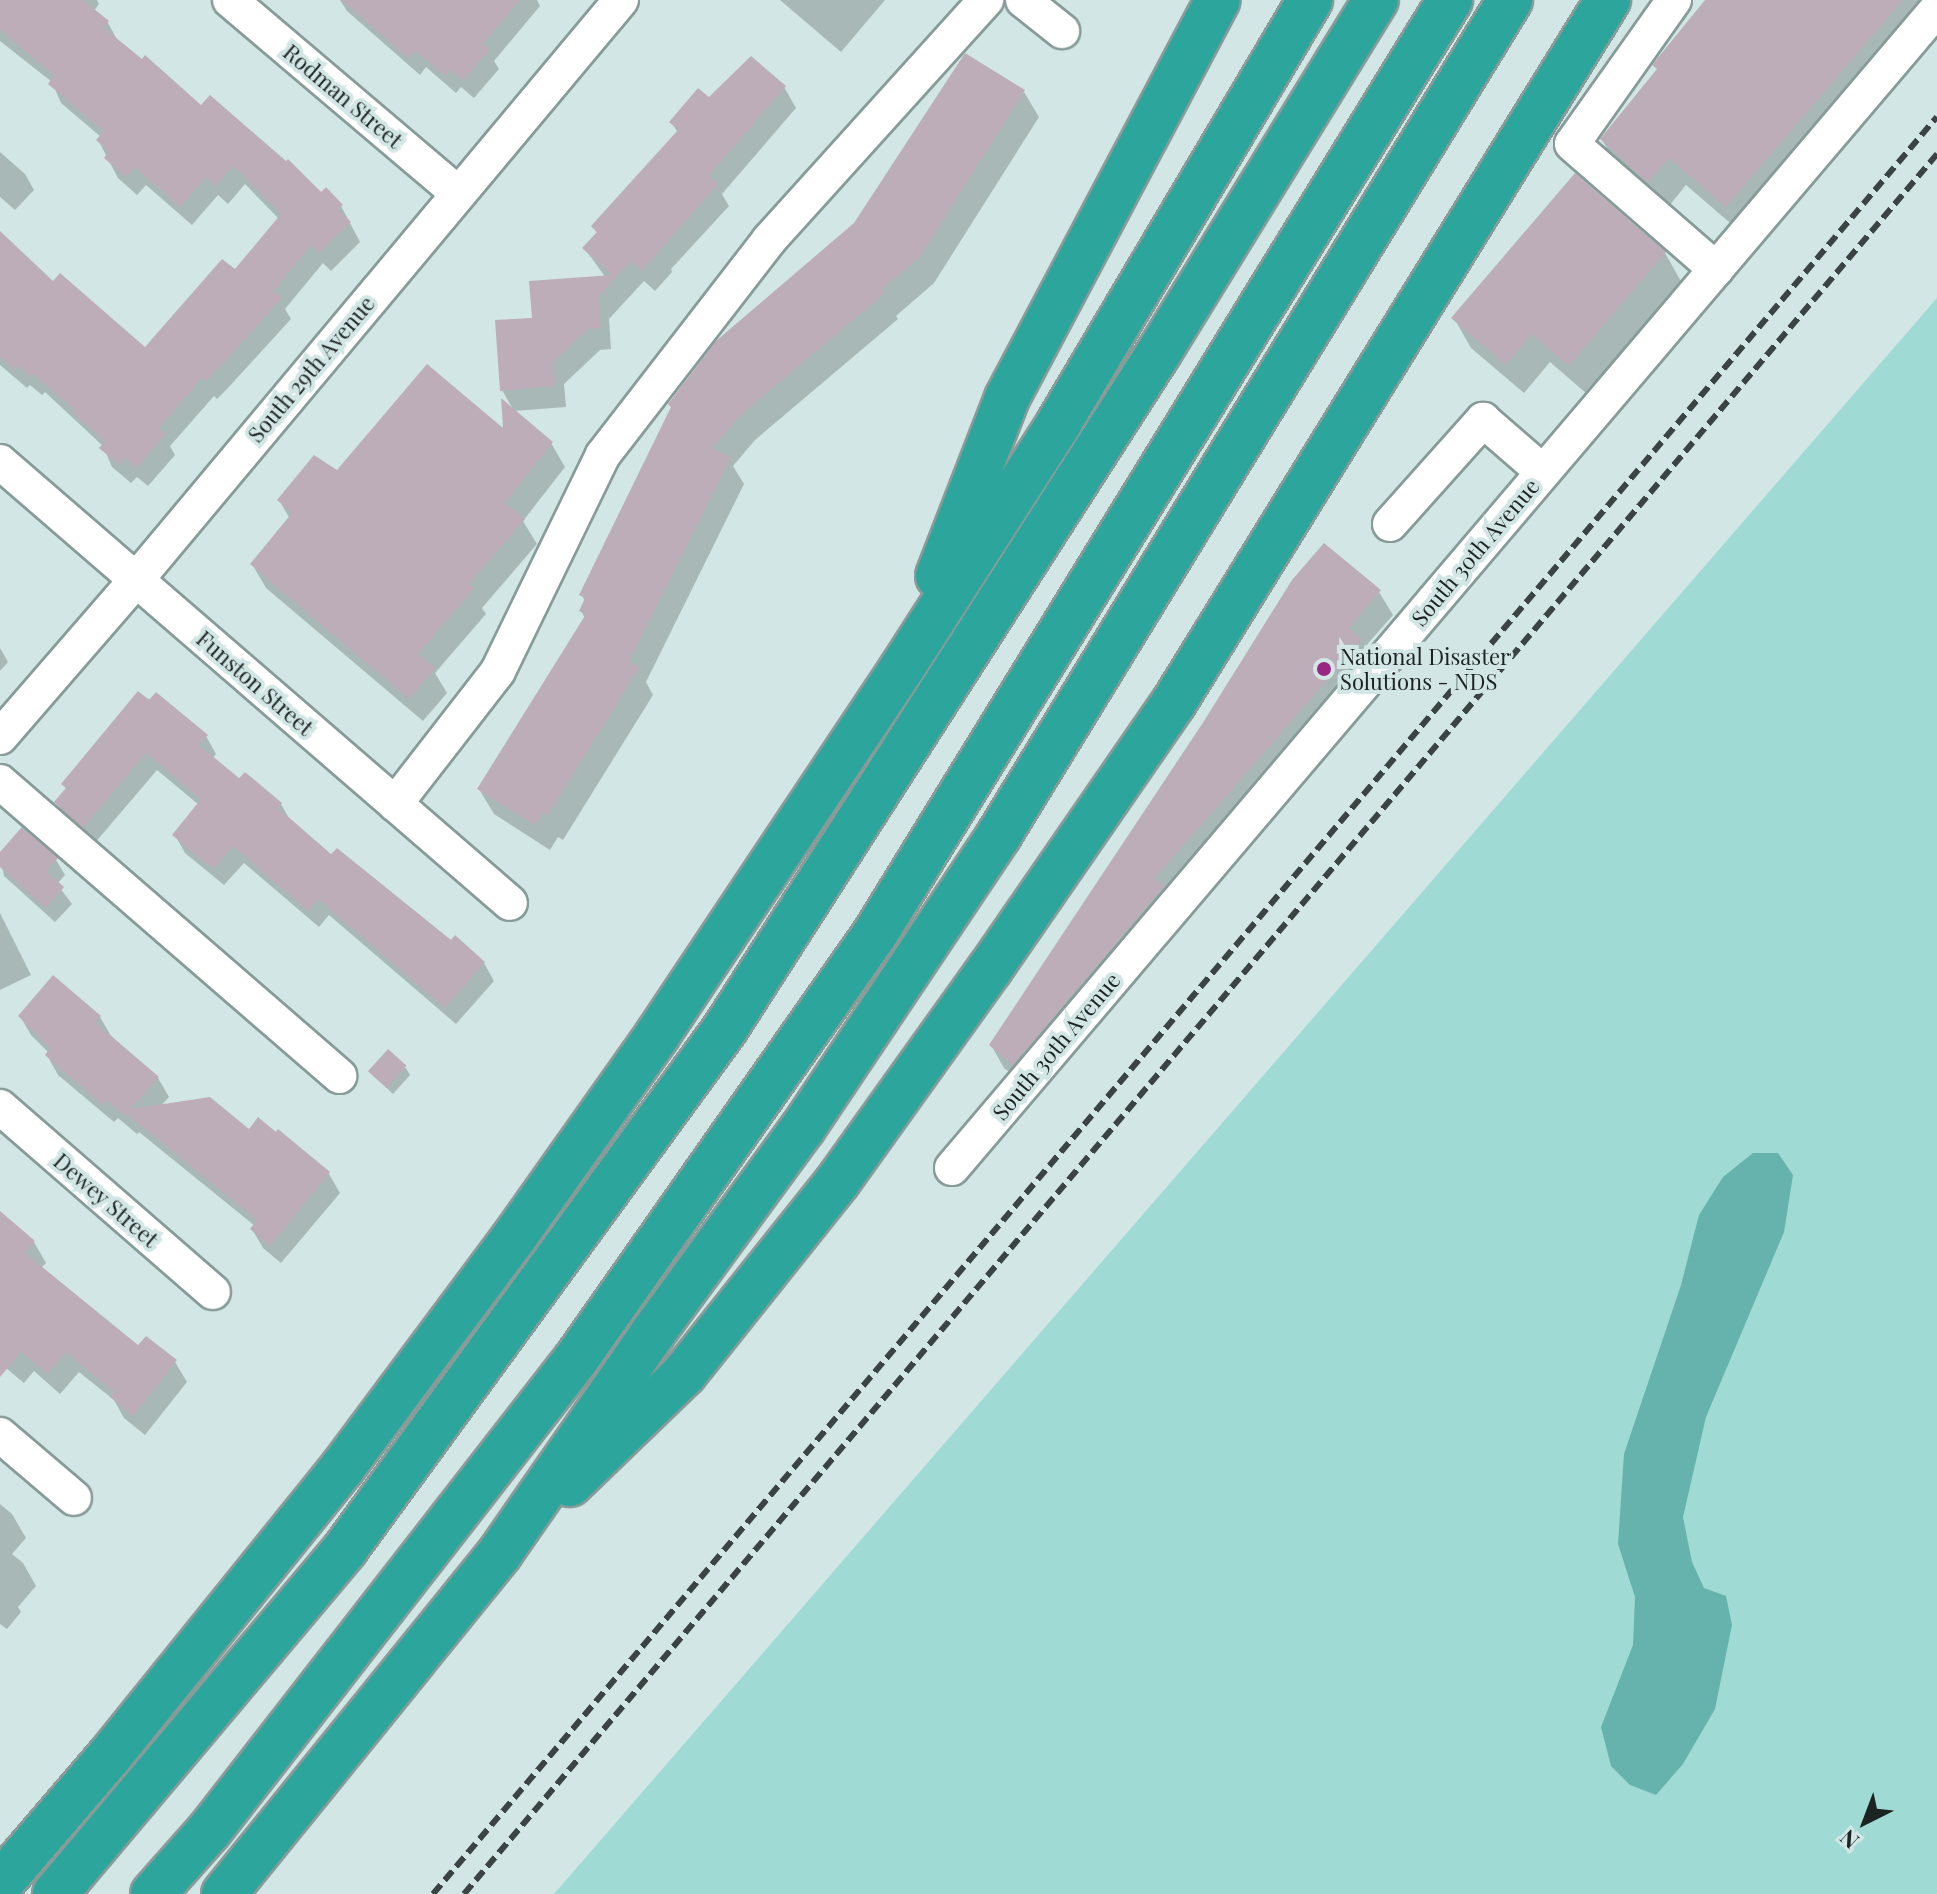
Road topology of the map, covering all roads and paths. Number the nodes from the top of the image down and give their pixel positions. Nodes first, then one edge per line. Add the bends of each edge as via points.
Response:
1 (230, 0) edge
2 (621, 0) edge
3 (986, 0) edge
4 (1023, 0) edge
5 (1218, 0) edge
6 (1310, 0) edge
7 (1376, 0) edge
8 (1450, 0) edge
9 (1510, 0) edge
10 (1608, 0) edge
11 (1674, 0) edge
12 (1937, 9) edge
13 (1062, 31) dead end
14 (456, 192) junction
15 (1716, 269) junction
16 (0, 462) edge
17 (1543, 472) junction
18 (1390, 524) dead end
19 (136, 580) junction
20 (902, 668) junction
21 (0, 737) edge
22 (0, 782) edge
23 (395, 804) junction
24 (510, 903) dead end
25 (340, 1076) dead end
26 (0, 1107) edge
27 (952, 1168) dead end
28 (213, 1292) dead end
29 (0, 1435) edge
30 (74, 1498) dead end
31 (500, 1553) junction
32 (0, 1884) edge
33 (55, 1894) edge
34 (153, 1894) edge
35 (224, 1894) edge

1 - 14 street, Rodman Street
2 - 14 street, South 29th Avenue
3 - 23 street via 769,240 603,455 498,671
4 - 13 street
5 - 20 highway via 1007,398
6 - 20 highway via 1059,423
7 - 33 highway via 1150,367 725,1029 346,1548
8 - 34 highway via 875,934 577,1358 209,1831
9 - 31 highway via 999,835 803,1128
10 - 31 highway via 1173,704 990,969 838,1181 684,1374
11 - 15 street via 1572,144
12 - 15 street, South 30th Avenue
14 - 19 street, South 29th Avenue
15 - 17 street, South 30th Avenue
16 - 19 street, Funston Street
17 - 18 street via 1483,420
17 - 27 street, South 30th Avenue
19 - 21 street, South 29th Avenue
19 - 23 street, Funston Street
20 - 32 highway via 658,1034 513,1239 323,1491
22 - 25 street
23 - 24 street, Funston Street
26 - 28 street, Dewey Street
29 - 30 street
31 - 35 highway

